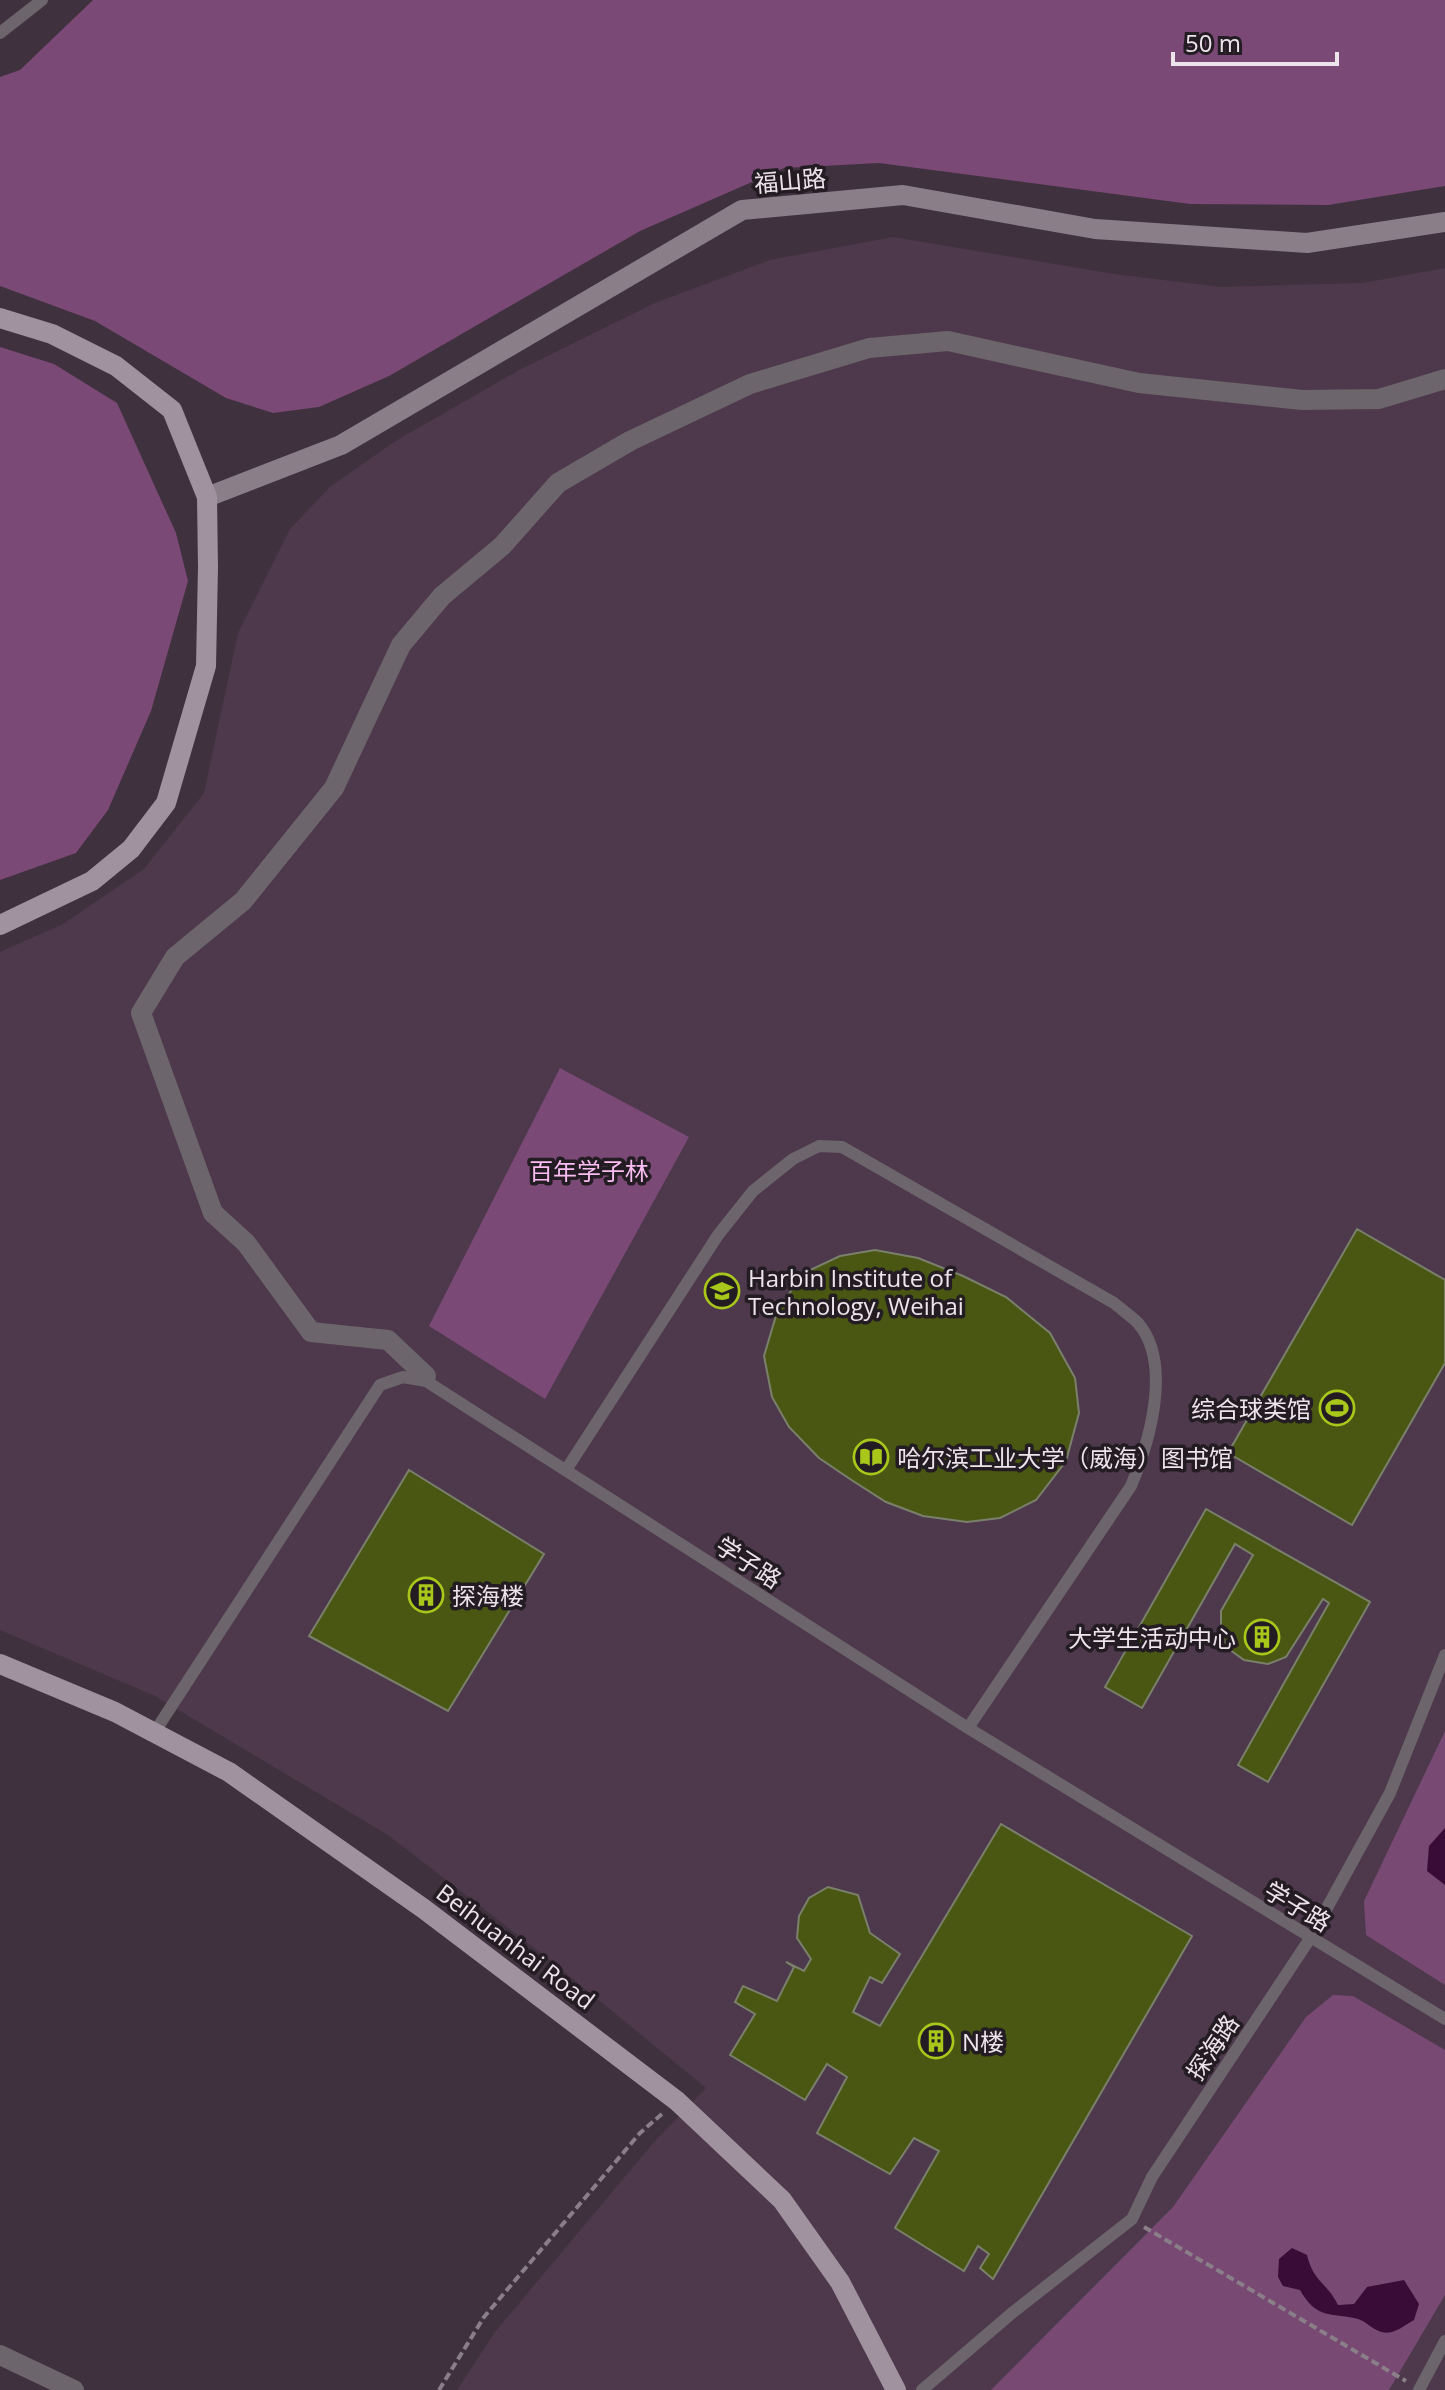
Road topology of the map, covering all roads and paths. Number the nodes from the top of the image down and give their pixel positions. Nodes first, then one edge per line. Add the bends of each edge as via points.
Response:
1 (42, 0) edge
2 (0, 33) edge
3 (1445, 222) edge
4 (0, 318) edge
5 (1445, 379) edge
6 (207, 497) junction
7 (0, 925) edge
8 (426, 1376) dead end
9 (566, 1470) junction
10 (1445, 1655) edge
11 (0, 1664) edge
12 (968, 1728) junction
13 (154, 1733) junction
14 (1311, 1937) junction
15 (1445, 2019) edge
16 (677, 2101) junction
17 (1132, 2219) junction
18 (1445, 2341) edge
19 (0, 2355) edge
20 (74, 2390) edge
21 (439, 2390) edge
22 (896, 2390) edge
23 (922, 2390) edge
24 (1420, 2390) edge

1 - 2 lane
3 - 6 main road, 福山路 via 1307,243 1095,229 903,195 742,210 341,445
4 - 6 main road via 52,334 116,366 172,410
5 - 8 street via 1379,399 1302,400 1139,383 948,341 869,348 750,384 630,441 558,483 502,546 442,596 401,645 334,788 243,901 175,957 141,1013 213,1213 246,1243 311,1332 388,1340
6 - 7 main road via 206,666 166,803 131,849 92,881
9 - 12 lane, 学子路
9 - 12 lane via 718,1235 753,1191 819,1146 842,1147 1114,1303 1138,1324 1151,1345 1154,1410 1145,1451 1131,1486
9 - 13 lane, 学子路 via 426,1381 403,1377 380,1385
10 - 14 lane, 探海路 via 1390,1793
11 - 13 main road, Beihuanhai Road
12 - 14 lane, 学子路
13 - 16 main road, Beihuanhai Road via 229,1772 411,1899
14 - 15 lane, 学子路
14 - 17 lane, 探海路 via 1152,2177
16 - 21 path via 640,2133 484,2317
16 - 22 main road, Beihuanhai Road via 782,2200 840,2282
17 - 23 lane, 探海路
17 - 24 path
18 - 24 lane
19 - 20 street

